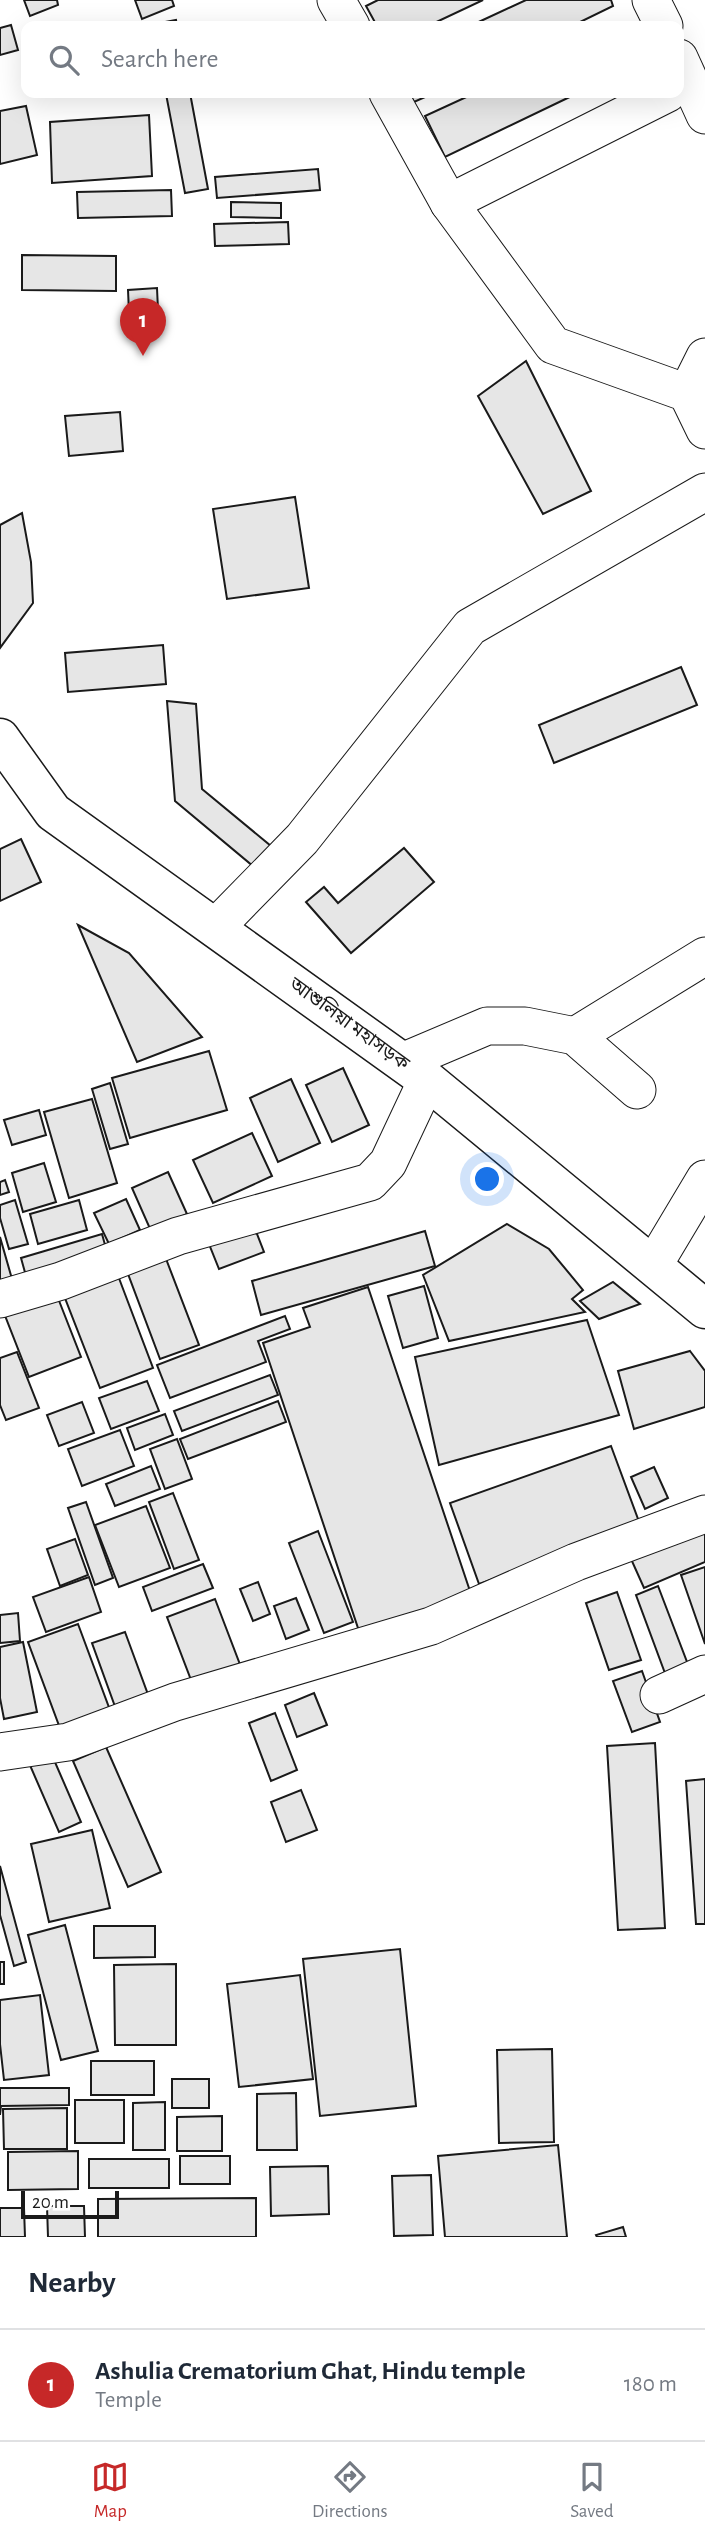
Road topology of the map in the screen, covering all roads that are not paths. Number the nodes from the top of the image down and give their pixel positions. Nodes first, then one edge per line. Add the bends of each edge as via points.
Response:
1 (336, 0) edge
2 (651, 0) edge
3 (348, 21) edge
4 (662, 21) edge
5 (684, 87) edge
6 (391, 98) edge
7 (645, 98) edge
8 (705, 115) edge
9 (449, 203) junction
10 (705, 357) edge
11 (687, 393) junction
12 (705, 430) edge
13 (705, 492) edge
14 (0, 738) edge
15 (215, 928) junction
16 (705, 956) edge
17 (575, 1036) junction
18 (414, 1071) junction
19 (637, 1090) dead end
20 (705, 1179) edge
21 (653, 1266) junction
22 (0, 1299) edge
23 (701, 1301) edge
24 (705, 1514) edge
25 (705, 1674) edge
26 (659, 1695) dead end
27 (0, 1752) edge

1 - 3 street
2 - 4 street
5 - 8 street
6 - 9 street
7 - 9 street
9 - 11 street via 553,345
10 - 11 street
11 - 12 street
13 - 15 street via 470,627 302,839
14 - 15 highway, আশুলিয়া মহাসড়ক via 53,812
15 - 18 highway, আশুলিয়া মহাসড়ক
16 - 17 street
17 - 18 street via 525,1026 486,1026
17 - 19 street
18 - 21 highway, আশুলিয়া মহাসড়ক
18 - 22 street via 388,1163 370,1182 178,1236
20 - 21 street
21 - 23 highway, আশুলিয়া মহাসড়ক
24 - 27 street via 576,1562 431,1626 175,1702 68,1742
25 - 26 street

